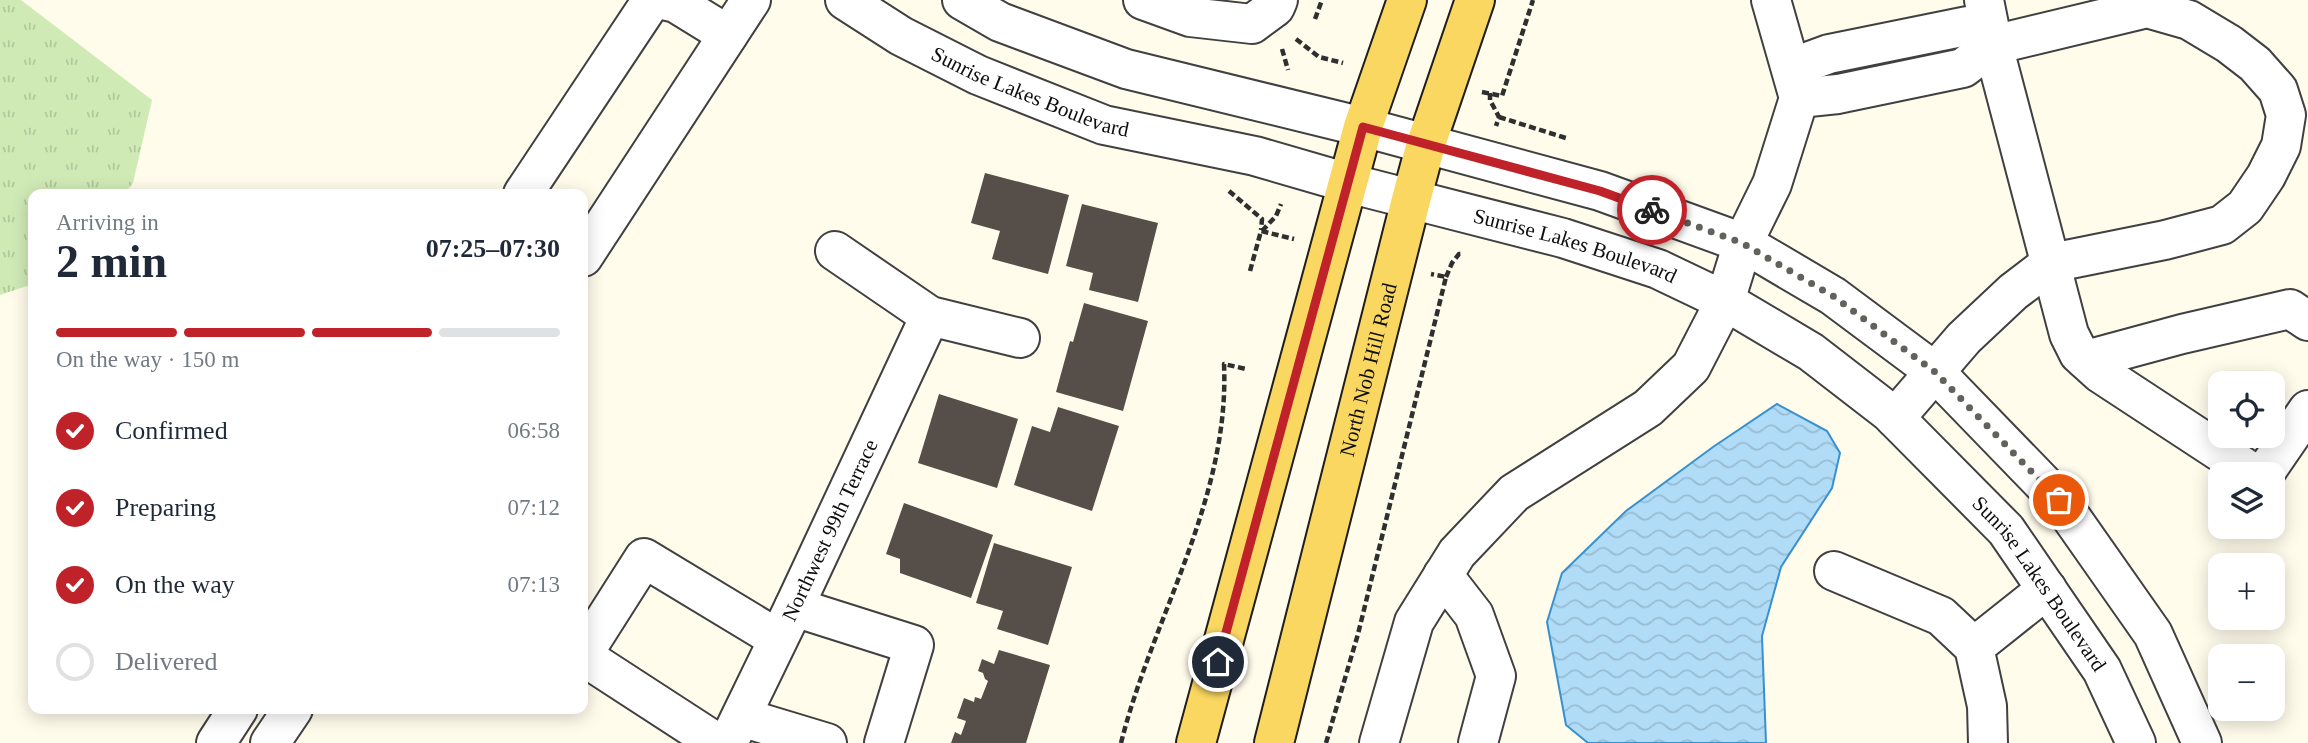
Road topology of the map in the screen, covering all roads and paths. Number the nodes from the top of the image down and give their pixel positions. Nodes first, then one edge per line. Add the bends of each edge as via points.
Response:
1 (652, 0) edge
2 (663, 0) edge
3 (751, 0) edge
4 (845, 0) edge
5 (962, 0) edge
6 (1143, 0) edge
7 (1278, 0) edge
8 (1406, 0) edge
9 (1475, 0) edge
10 (1533, 0) edge
11 (1771, 0) edge
12 (1984, 0) edge
13 (728, 35) junction
14 (1993, 45) junction
15 (1795, 83) junction
16 (1502, 96) dead end
17 (1363, 127) junction
18 (1426, 144) junction
19 (1348, 183) junction
20 (1225, 188) dead end
21 (526, 189) edge
22 (1411, 200) junction
23 (1261, 231) dead end
24 (1742, 243) junction
25 (588, 249) edge
26 (835, 251) dead end
27 (2051, 264) junction
28 (1725, 301) junction
29 (930, 316) junction
30 (2308, 321) edge
31 (1020, 338) dead end
32 (2086, 360) junction
33 (1246, 369) dead end
34 (1935, 372) junction
35 (2308, 410) edge
36 (1895, 418) junction
37 (2236, 462) edge
38 (2272, 462) edge
39 (1834, 571) dead end
40 (1443, 575) junction
41 (2047, 589) junction
42 (786, 623) junction
43 (588, 647) edge
44 (1975, 647) junction
45 (588, 658) edge
46 (235, 714) edge
47 (290, 714) edge
48 (729, 734) edge
49 (216, 743) edge
50 (270, 743) edge
51 (827, 743) edge
52 (884, 743) edge
53 (1121, 743) edge
54 (1196, 743) edge
55 (1274, 743) edge
56 (1378, 743) edge
57 (1478, 743) edge
58 (1988, 743) edge
59 (2136, 743) edge
60 (2202, 743) edge

1 - 21 street
2 - 13 street via 676,3
3 - 13 street
4 - 19 street, Sunrise Lakes Boulevard via 901,36 978,75 1104,125 1255,156
5 - 17 street via 1000,22 1126,69
6 - 7 street via 1190,17 1252,24
8 - 17 main road
9 - 18 main road, North Nob Hill Road
10 - 16 path
11 - 15 street
12 - 14 street
13 - 25 street
14 - 15 street via 1967,26 1829,54
14 - 27 street
14 - 27 street via 2147,8 2189,20 2255,64 2278,90 2286,115 2281,146 2266,176 2245,206 2222,225
15 - 24 street via 1772,184
17 - 18 street
17 - 19 main road
18 - 22 main road, North Nob Hill Road
18 - 24 street via 1600,191
19 - 22 street, Sunrise Lakes Boulevard
19 - 54 main road
20 - 23 path via 1262,219
22 - 28 street, Sunrise Lakes Boulevard via 1563,239 1658,270
22 - 55 main road, North Nob Hill Road
24 - 28 street
24 - 34 street via 1833,296
26 - 29 street
27 - 32 street via 2069,334
27 - 34 street via 2012,292
28 - 36 street, Sunrise Lakes Boulevard via 1811,352
28 - 40 street via 1691,367 1648,408 1514,493 1457,553
29 - 31 street
29 - 42 street, Northwest 99th Terrace
30 - 32 street via 2290,309
32 - 37 street
33 - 53 path via 1224,363 1219,448 1208,492 1131,702
34 - 36 street
34 - 60 street via 2059,500 2153,634
35 - 38 street
36 - 41 street, Sunrise Lakes Boulevard via 2007,530
39 - 44 street via 1941,616
40 - 56 street via 1414,622
40 - 57 street via 1474,615 1496,676
41 - 44 street
41 - 59 street, Sunrise Lakes Boulevard via 2102,670
42 - 43 street via 644,558
42 - 48 street, Northwest 99th Terrace
42 - 52 street via 915,645
44 - 58 street via 1987,706
45 - 48 street
46 - 49 street
47 - 50 street
48 - 51 street

